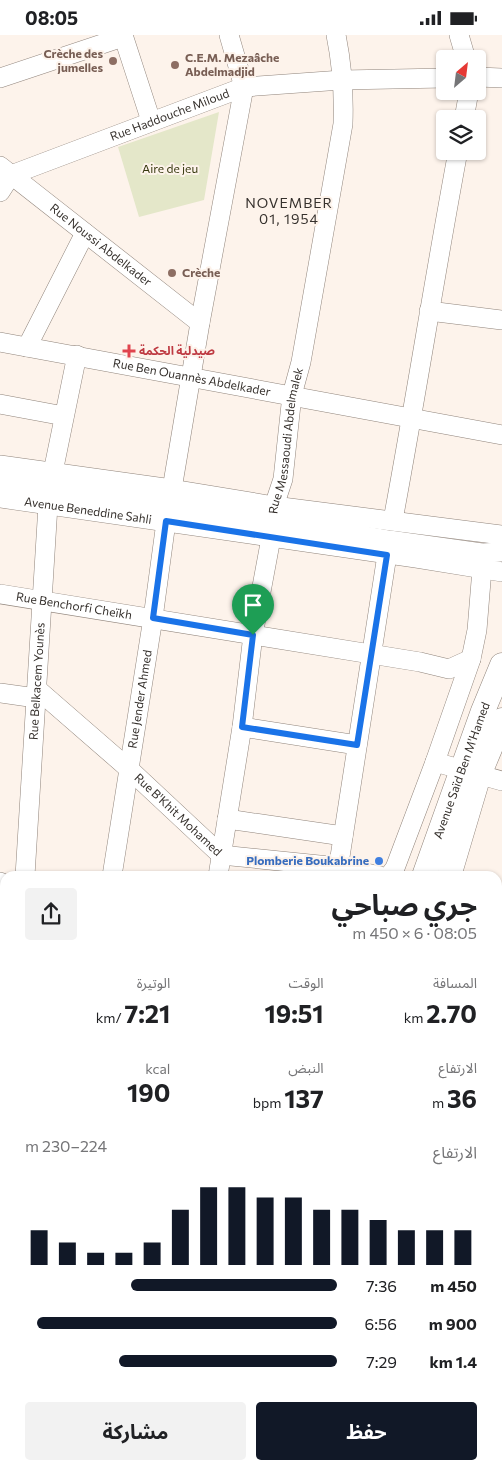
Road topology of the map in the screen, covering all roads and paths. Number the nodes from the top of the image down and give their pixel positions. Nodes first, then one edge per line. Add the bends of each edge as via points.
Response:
1 (229, 35) edge
2 (336, 35) edge
3 (459, 35) edge
4 (123, 36) edge
5 (463, 50) edge
6 (486, 77) edge
7 (0, 78) edge
8 (436, 78) edge
9 (502, 78) edge
10 (342, 80) junction
11 (244, 87) junction
12 (151, 121) junction
13 (456, 160) edge
14 (6, 170) edge
15 (0, 192) edge
16 (84, 233) junction
17 (429, 311) junction
18 (502, 320) edge
19 (200, 323) junction
20 (0, 342) edge
21 (27, 347) junction
22 (77, 355) junction
23 (191, 377) junction
24 (292, 395) junction
25 (0, 404) edge
26 (64, 416) junction
27 (412, 417) junction
28 (502, 435) edge
29 (0, 465) edge
30 (0, 480) edge
31 (51, 488) junction
32 (172, 489) junction
33 (0, 498) edge
34 (393, 520) junction
35 (166, 521) junction
36 (273, 521) junction
37 (502, 535) edge
38 (502, 552) edge
39 (387, 555) junction
40 (482, 569) junction
41 (502, 572) edge
42 (0, 594) edge
43 (43, 601) junction
44 (153, 618) junction
45 (253, 635) junction
46 (372, 655) junction
47 (471, 659) junction
48 (502, 665) edge
49 (0, 693) edge
50 (36, 694) junction
51 (502, 720) edge
52 (242, 727) junction
53 (357, 745) junction
54 (435, 762) junction
55 (129, 769) junction
56 (481, 775) edge
57 (227, 819) junction
58 (343, 836) junction
59 (221, 855) junction
60 (25, 871) edge
61 (113, 871) edge
62 (219, 871) edge
63 (338, 871) edge
64 (393, 871) edge
65 (427, 871) edge
66 (451, 871) edge

1 - 11 street
2 - 10 street, Rue Messaoudi Abdelmalek
3 - 5 street
4 - 7 street
4 - 12 street
6 - 9 street
8 - 10 street, Rue Haddouche Miloud
10 - 11 street, Rue Haddouche Miloud
10 - 24 street, Rue Messaoudi Abdelmalek via 343,124 301,362
11 - 12 street, Rue Haddouche Miloud
11 - 19 street
12 - 14 street, Rue Haddouche Miloud
13 - 17 street
14 - 15 street
14 - 16 street, Rue Noussi Abdelkader
16 - 19 street, Rue Noussi Abdelkader
16 - 21 street
17 - 18 street
17 - 27 street
19 - 23 street
20 - 21 street, Rue Ben Ouannès Abdelkader
21 - 22 street, Rue Ben Ouannès Abdelkader
22 - 23 street, Rue Ben Ouannès Abdelkader
22 - 26 street, Rue Belkacem Younès
23 - 24 street, Rue Ben Ouannès Abdelkader
23 - 32 street
24 - 27 street, Rue Ben Ouannès Abdelkader
24 - 36 street, Rue Messaoudi Abdelmalek via 283,479
25 - 26 street
26 - 31 street, Rue Belkacem Younès
27 - 28 street, Rue Ben Ouannès Abdelkader
27 - 34 street
29 - 31 street, Avenue Beneddine Sahli
30 - 31 street, Avenue Beneddine Sahli
31 - 32 street, Avenue Beneddine Sahli
31 - 33 street, Avenue Beneddine Sahli
31 - 35 street, Avenue Beneddine Sahli
31 - 36 street, Avenue Beneddine Sahli
31 - 43 street, Rue Belkacem Younès
32 - 36 street, Avenue Beneddine Sahli
34 - 36 street, Avenue Beneddine Sahli
34 - 37 street, Avenue Beneddine Sahli
35 - 36 street, Avenue Beneddine Sahli
35 - 44 street, Rue Jender Ahmed
36 - 38 street, Avenue Beneddine Sahli via 482,553
36 - 39 street, Avenue Beneddine Sahli
36 - 45 street, Rue Messaoudi Abdelmalek
39 - 40 street, Avenue Beneddine Sahli
39 - 46 street
40 - 41 street, Avenue Beneddine Sahli
40 - 47 street
42 - 43 street, Rue Benchorfi Cheïkh
43 - 44 street, Rue Benchorfi Cheïkh
43 - 50 street, Rue Belkacem Younès
44 - 45 street, Rue Benchorfi Cheïkh
44 - 55 street, Rue Jender Ahmed
45 - 46 street, Rue Benchorfi Cheïkh
45 - 52 street, Rue Messaoudi Abdelmalek
46 - 47 street, Rue Benchorfi Cheïkh via 449,669
46 - 53 street
47 - 54 street
48 - 56 main road, Avenue Saïd Ben M'Hamed
49 - 50 street
50 - 55 street, Rue B'Khit Mohamed
50 - 60 street, Rue Belkacem Younès
51 - 56 main road, Avenue Saïd Ben M'Hamed
52 - 53 street
52 - 57 street, Rue Messaoudi Abdelmalek
53 - 58 street
54 - 56 street
54 - 64 street
55 - 59 street, Rue B'Khit Mohamed
55 - 61 street, Rue Jender Ahmed
56 - 65 main road, Avenue Saïd Ben M'Hamed
56 - 66 main road, Avenue Saïd Ben M'Hamed
57 - 58 street
57 - 59 street, Rue Messaoudi Abdelmalek
58 - 63 street
59 - 62 street, Rue Messaoudi Abdelmalek
59 - 63 street, Rue B'Khit Mohamed

